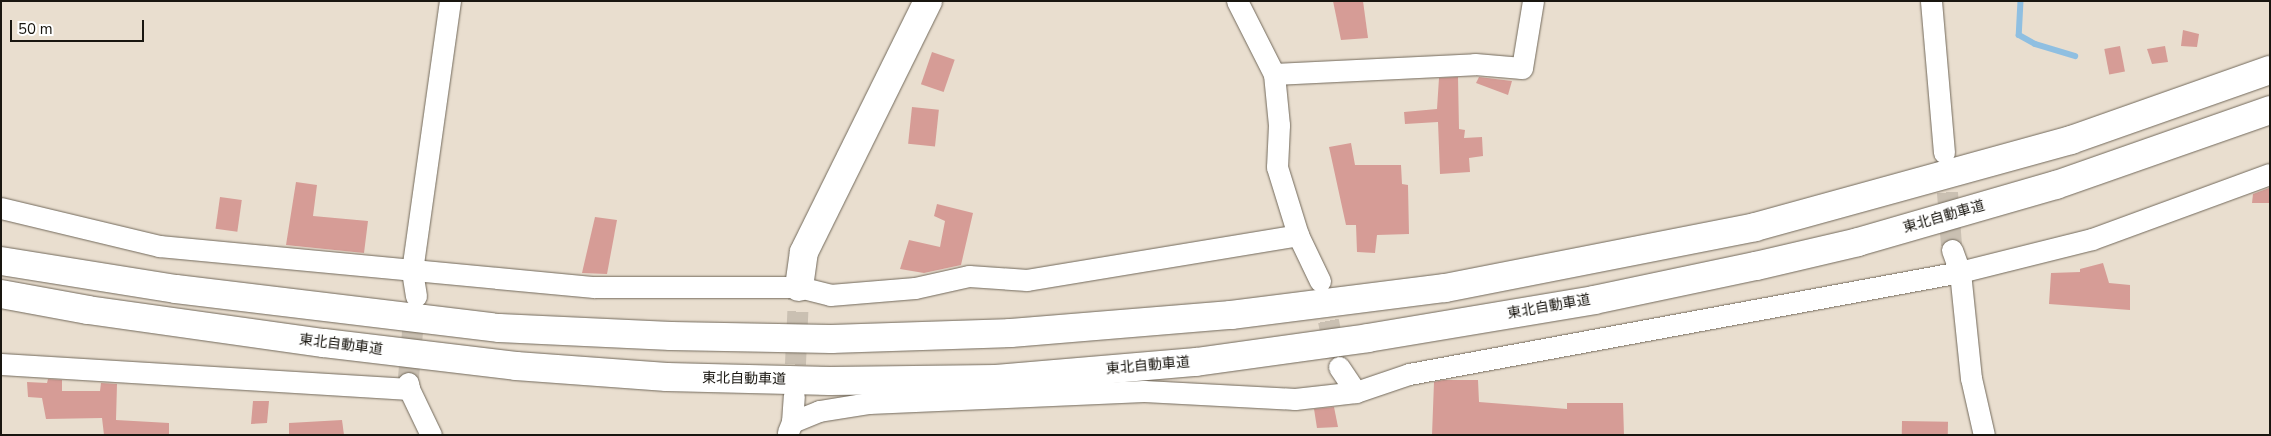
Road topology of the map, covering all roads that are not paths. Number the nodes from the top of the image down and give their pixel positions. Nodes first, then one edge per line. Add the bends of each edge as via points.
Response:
1 (450, 1) edge
2 (928, 1) edge
3 (1237, 1) edge
4 (1533, 1) edge
5 (1930, 1) edge
6 (2270, 70) edge
7 (1274, 74) junction
8 (2270, 110) edge
9 (1944, 152) tunnel mouth
10 (2270, 174) edge
11 (1, 208) edge
12 (1298, 235) junction
13 (1952, 250) tunnel mouth
14 (1, 260) edge
15 (412, 271) junction
16 (1960, 272) junction
17 (1320, 282) tunnel mouth
18 (799, 287) junction
19 (1, 294) edge
20 (416, 296) tunnel mouth
21 (1, 364) edge
22 (1338, 366) tunnel mouth
23 (1356, 392) junction
24 (794, 396) tunnel mouth
25 (789, 428) edge
26 (431, 435) edge
27 (1984, 435) edge

1 - 15 street
2 - 18 main road via 804,252
3 - 7 street
4 - 7 street via 1522,68 1475,64
5 - 9 street
6 - 14 main road via 2071,140 1755,227 1445,288 1230,315 991,334 831,339 500,328 176,290
7 - 12 street via 1279,125 1277,167
8 - 19 main road, 東北自動車道 via 2056,185 1858,242 1756,266 1594,300 1368,338 1196,362 1015,377 830,381 667,377 516,366 324,343 88,310
10 - 16 street via 2092,239
11 - 15 street via 159,246
12 - 17 street
12 - 18 street via 1027,280 969,276 915,288 830,295
13 - 16 street
15 - 18 street via 594,287
15 - 20 street
16 - 23 street via 1409,374
16 - 27 street via 1971,378
21 - 26 street via 408,386
22 - 23 street
23 - 25 street via 1295,399 1144,391 869,403 819,411
24 - 25 street

